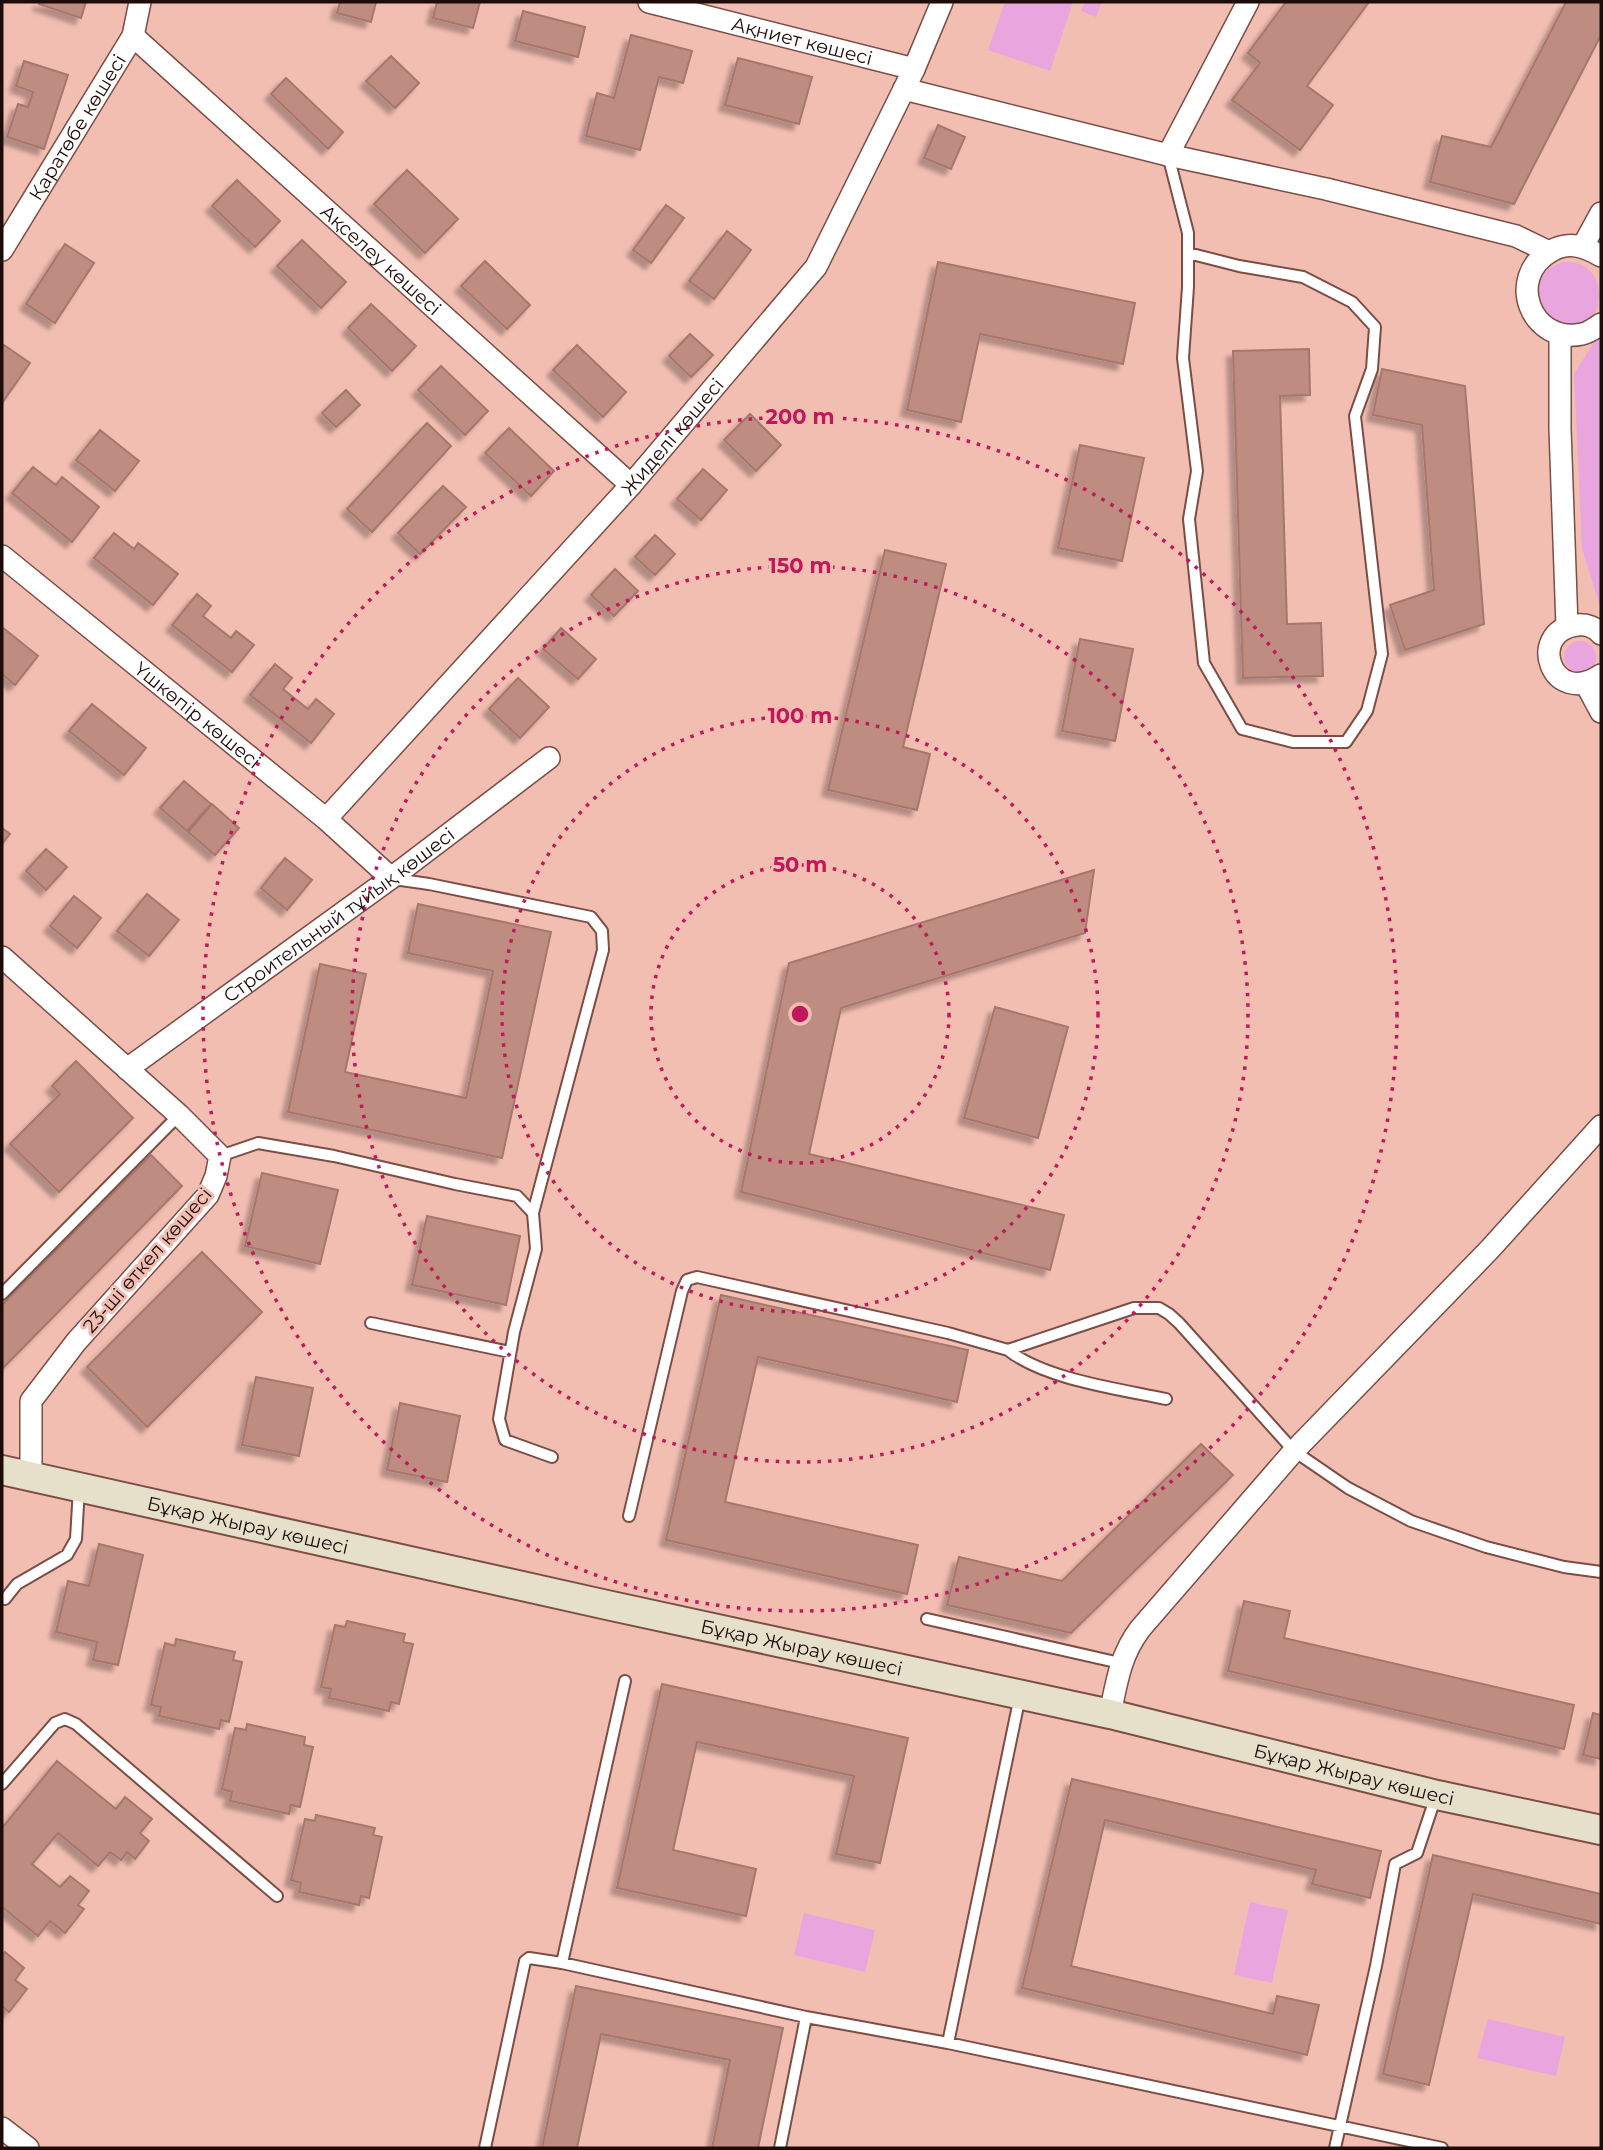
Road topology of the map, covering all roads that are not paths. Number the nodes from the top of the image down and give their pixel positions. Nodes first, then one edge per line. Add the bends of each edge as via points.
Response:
1 (141, 2) edge
2 (649, 2) edge
3 (942, 2) edge
4 (1248, 2) edge
5 (133, 36) junction
6 (914, 68) junction
7 (904, 89) junction
8 (1168, 155) junction
9 (1601, 214) edge
10 (2, 250) edge
11 (1592, 251) edge
12 (1549, 252) junction
13 (1188, 253) junction
14 (1601, 324) edge
15 (1560, 334) junction
16 (631, 485) junction
17 (2, 556) edge
18 (1567, 626) junction
19 (1601, 635) edge
20 (1594, 679) edge
21 (1601, 712) edge
22 (549, 758) dead end
23 (326, 819) junction
24 (391, 878) junction
25 (2, 957) edge
26 (127, 1069) junction
27 (179, 1115) junction
28 (1601, 1126) edge
29 (220, 1156) junction
30 (533, 1213) junction
31 (2, 1294) edge
32 (371, 1323) dead end
33 (1008, 1350) junction
34 (510, 1353) junction
35 (1166, 1399) dead end
36 (1294, 1451) junction
37 (552, 1457) dead end
38 (2, 1470) edge
39 (31, 1477) junction
40 (79, 1488) junction
41 (629, 1517) dead end
42 (1601, 1572) edge
43 (2, 1598) edge
44 (927, 1619) dead end
45 (1120, 1662) junction
46 (625, 1681) dead end
47 (1021, 1694) junction
48 (1110, 1714) junction
49 (2, 1784) edge
50 (1437, 1795) junction
51 (1601, 1830) edge
52 (277, 1896) dead end
53 (562, 1963) junction
54 (806, 2017) junction
55 (948, 2043) junction
56 (1339, 2127) junction
57 (2, 2128) edge
58 (29, 2148) edge
59 (485, 2148) edge
60 (780, 2148) edge
61 (1335, 2148) edge
62 (1442, 2148) edge

1 - 5 street, Қаратөбе көшесі
2 - 6 street, Ақниет көшесі
3 - 6 street, Жиделі көшесі
4 - 8 street
5 - 10 street, Қаратөбе көшесі
5 - 16 street, Ақселеу көшесі
6 - 7 street, Жиделі көшесі
7 - 8 street
7 - 16 street, Жиделі көшесі via 816,267
8 - 12 street via 1516,236
8 - 13 lane via 1188,233
9 - 11 street
11 - 12 street via 1560,246
12 - 15 street via 1539,257 1527,278 1527,302 1539,322
13 - 13 lane via 1183,358 1197,471 1189,519 1204,663 1242,729 1293,742 1346,742 1367,711 1382,654 1355,416 1372,369 1375,327 1352,302 1303,277
14 - 15 street via 1583,334
15 - 18 street
16 - 23 street, Жиделі көшесі
17 - 23 street, Үшкөпір көшесі
18 - 19 street via 1584,624
18 - 20 street via 1555,635 1549,649 1550,664 1558,677 1571,684
20 - 21 street
22 - 24 street, Строительный тұйық көшесі
23 - 24 street, Үшкөпір көшесі
24 - 26 street, Строительный тұйық көшесі
24 - 30 lane via 591,917 602,931 603,950
25 - 26 street
26 - 27 street
27 - 29 street
27 - 31 lane
28 - 36 street via 1490,1249
29 - 30 lane via 258,1143 334,1156 517,1196
29 - 39 street, 23-ші өткел көшесі via 208,1195 76,1342 31,1401
30 - 34 lane via 536,1249
32 - 34 lane
33 - 35 lane via 1042,1370
33 - 36 lane via 1134,1308 1158,1308 1179,1323
33 - 41 lane via 691,1278 682,1291
34 - 37 lane via 500,1429 505,1440
36 - 42 lane via 1348,1488 1411,1521 1486,1547
36 - 45 street via 1140,1629
38 - 39 street, Бұқар Жырау көшесі
39 - 40 street, Бұқар Жырау көшесі
40 - 43 lane via 76,1539 67,1555
40 - 47 street, Бұқар Жырау көшесі
44 - 45 lane
45 - 48 street
46 - 53 lane
47 - 48 street, Бұқар Жырау көшесі
47 - 55 lane
48 - 50 street, Бұқар Жырау көшесі
49 - 52 lane via 55,1723 65,1719
50 - 51 street, Бұқар Жырау көшесі
50 - 56 lane via 1417,1853 1395,1864
53 - 54 lane
53 - 59 lane via 525,1961
54 - 55 lane
54 - 60 lane
55 - 56 lane
56 - 61 lane
56 - 62 lane
57 - 58 street

